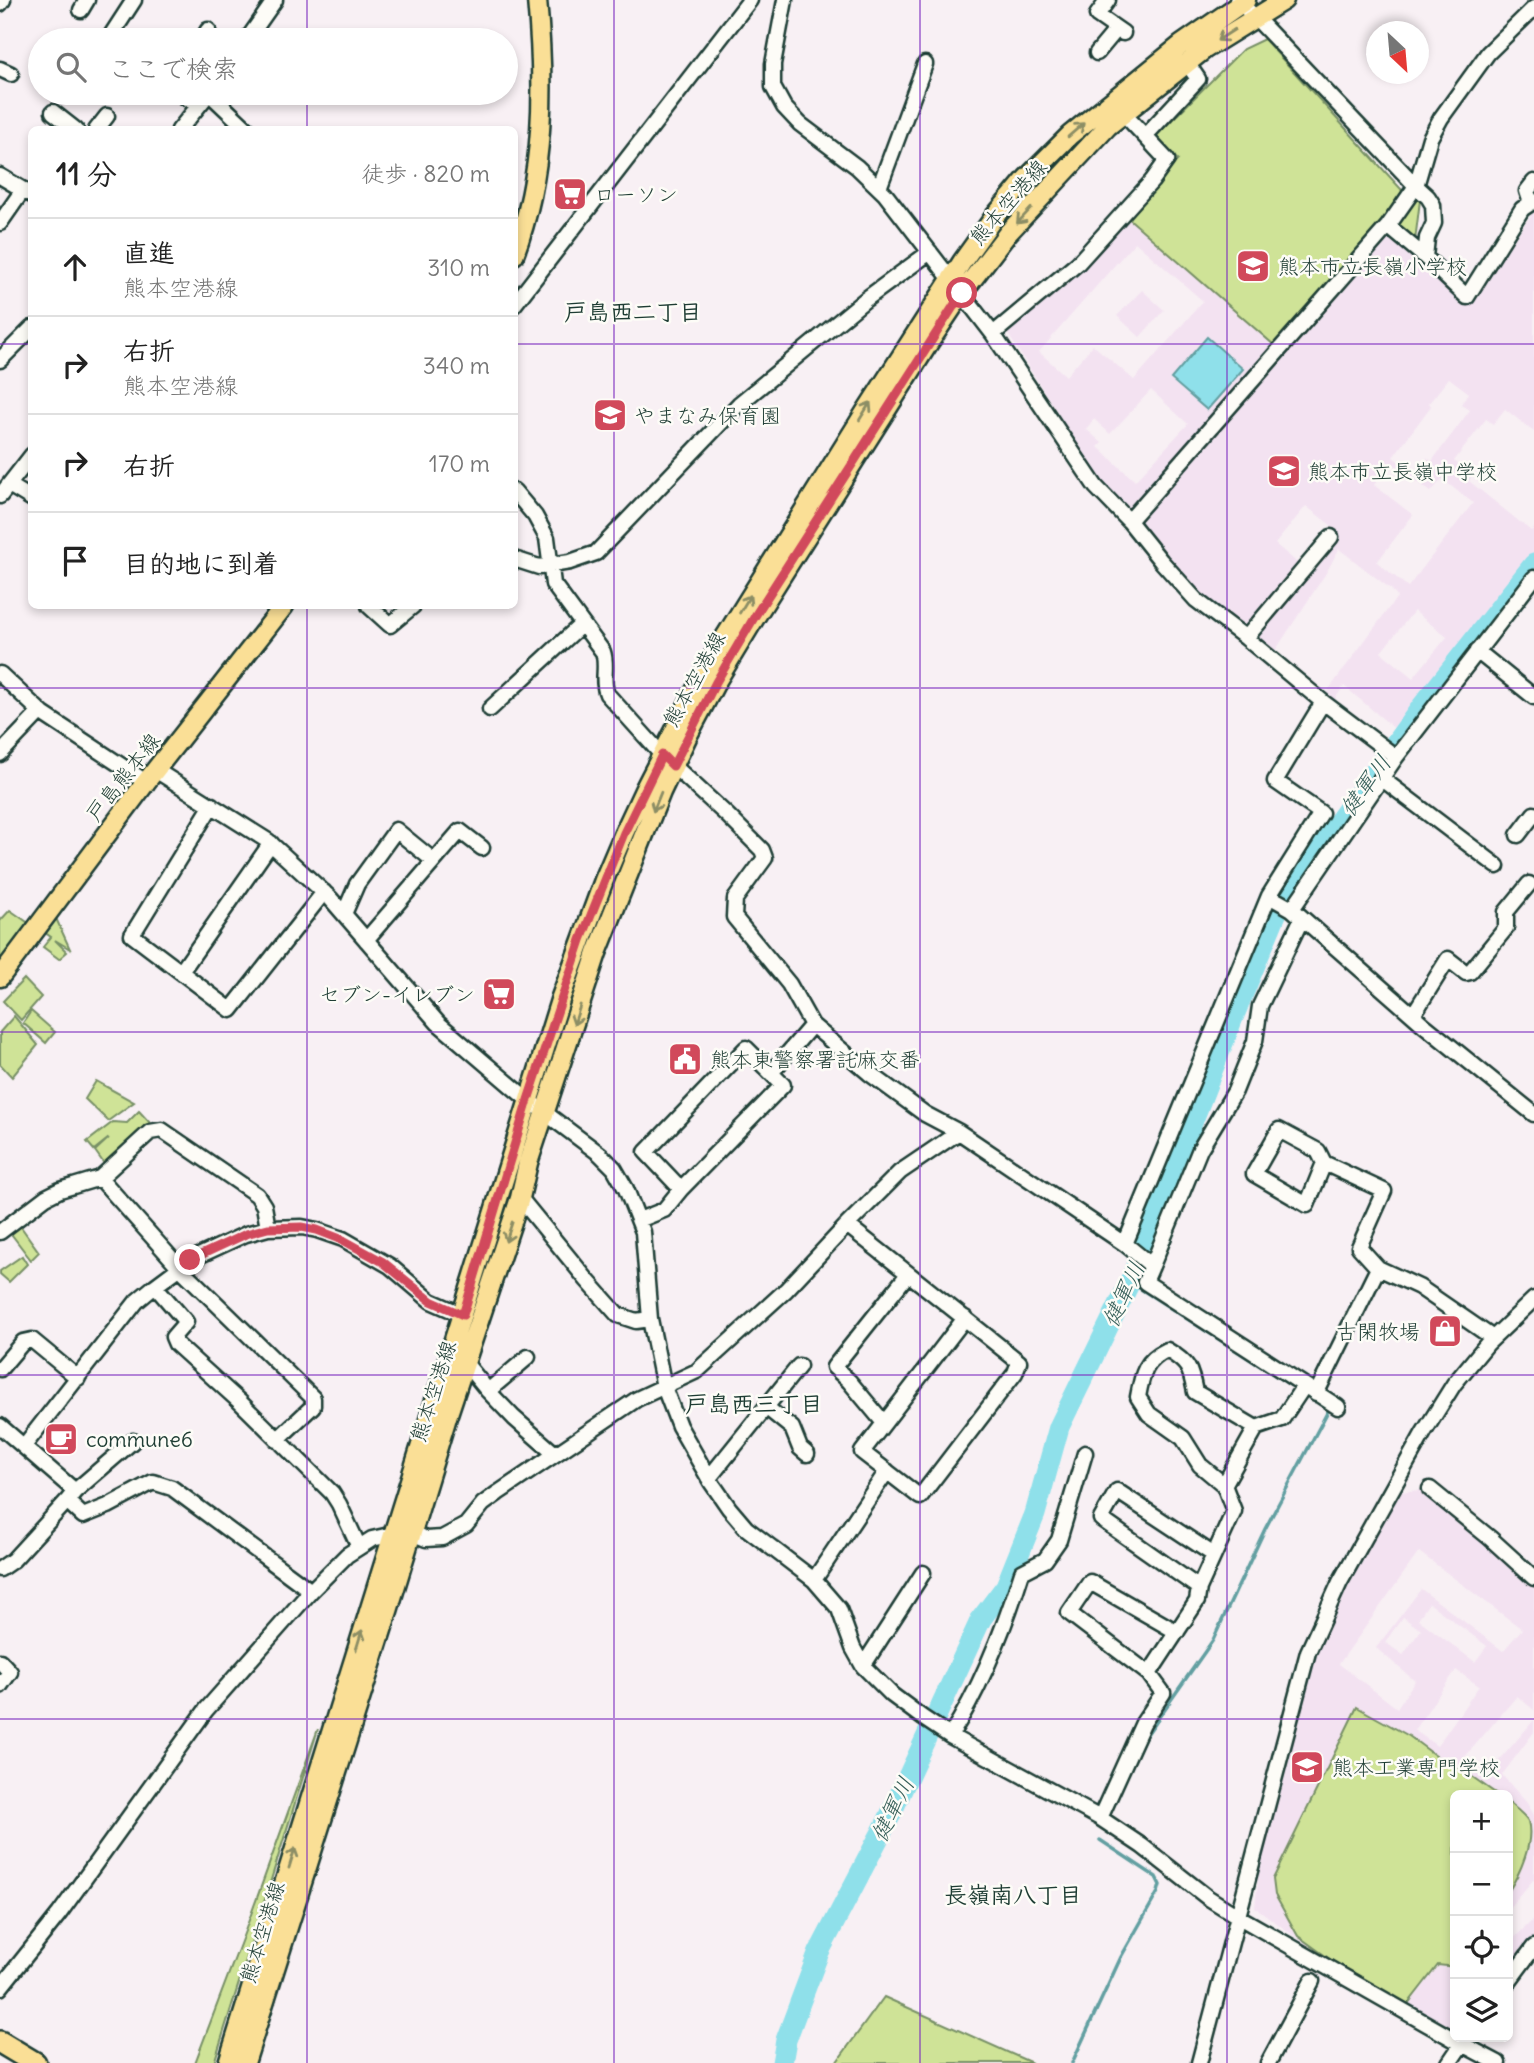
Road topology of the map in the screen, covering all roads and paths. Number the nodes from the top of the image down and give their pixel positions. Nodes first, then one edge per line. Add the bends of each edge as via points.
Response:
1 (3, 0) edge
2 (134, 0) edge
3 (275, 0) edge
4 (537, 0) edge
5 (750, 0) edge
6 (785, 0) edge
7 (1108, 0) edge
8 (1284, 0) edge
9 (1241, 1) edge
10 (0, 4) edge
11 (1534, 8) edge
12 (1255, 17) junction
13 (116, 28) edge
14 (255, 28) edge
15 (1097, 53) dead end
16 (1187, 63) junction
17 (925, 64) dead end
18 (198, 105) edge
19 (222, 105) edge
20 (53, 112) dead end
21 (1124, 114) junction
22 (107, 116) dead end
23 (71, 126) edge
24 (99, 126) edge
25 (182, 126) edge
26 (244, 126) edge
27 (1145, 136) junction
28 (0, 176) edge
29 (1534, 182) edge
30 (1416, 186) junction
31 (879, 188) junction
32 (27, 193) edge
33 (1533, 202) edge
34 (0, 223) edge
35 (1388, 226) junction
36 (518, 242) edge
37 (930, 251) junction
38 (1425, 257) junction
39 (951, 279) junction
40 (962, 293) junction
41 (518, 300) edge
42 (28, 332) edge
43 (993, 334) junction
44 (0, 360) edge
45 (28, 460) edge
46 (4, 491) edge
47 (518, 496) edge
48 (28, 498) edge
49 (1129, 521) junction
50 (1331, 537) dead end
51 (518, 560) edge
52 (550, 566) junction
53 (1534, 578) edge
54 (282, 609) edge
55 (372, 609) edge
56 (410, 609) edge
57 (582, 624) junction
58 (1247, 638) junction
59 (1477, 651) junction
60 (0, 674) edge
61 (1534, 697) edge
62 (1323, 702) junction
63 (490, 709) dead end
64 (40, 712) junction
65 (0, 754) edge
66 (1396, 757) junction
67 (668, 760) junction
68 (152, 777) junction
69 (1381, 778) junction
70 (212, 806) junction
71 (1534, 814) edge
72 (1518, 835) dead end
73 (271, 844) junction
74 (482, 848) dead end
75 (434, 861) junction
76 (1497, 866) dead end
77 (1529, 884) dead end
78 (324, 892) junction
79 (1269, 896) junction
80 (1297, 913) junction
81 (344, 914) junction
82 (366, 940) junction
83 (181, 972) junction
84 (0, 977) edge
85 (1413, 1015) junction
86 (812, 1025) junction
87 (771, 1073) junction
88 (528, 1100) junction
89 (546, 1111) junction
90 (1534, 1114) edge
91 (959, 1132) junction
92 (1324, 1163) junction
93 (100, 1178) junction
94 (681, 1189) junction
95 (520, 1198) junction
96 (639, 1220) junction
97 (847, 1224) junction
98 (268, 1228) junction
99 (0, 1232) edge
100 (1125, 1244) junction
101 (1152, 1266) junction
102 (180, 1268) junction
103 (1378, 1268) junction
104 (908, 1274) junction
105 (155, 1286) junction
106 (1534, 1298) edge
107 (463, 1315) junction
108 (965, 1318) junction
109 (650, 1319) junction
110 (1493, 1338) junction
111 (528, 1357) dead end
112 (466, 1364) junction
113 (799, 1366) dead end
114 (0, 1369) edge
115 (78, 1378) junction
116 (664, 1387) junction
117 (1310, 1390) junction
118 (488, 1391) junction
119 (766, 1407) junction
120 (1338, 1407) dead end
121 (884, 1423) junction
122 (0, 1426) edge
123 (1256, 1428) junction
124 (277, 1440) junction
125 (133, 1441) dead end
126 (24, 1446) junction
127 (1085, 1453) dead end
128 (555, 1454) junction
129 (807, 1454) dead end
130 (887, 1471) junction
131 (709, 1478) junction
132 (1224, 1485) junction
133 (1430, 1489) dead end
134 (71, 1496) junction
135 (402, 1533) junction
136 (359, 1547) junction
137 (1214, 1555) junction
138 (0, 1569) edge
139 (923, 1573) dead end
140 (1534, 1578) edge
141 (814, 1580) junction
142 (1199, 1588) junction
143 (311, 1591) junction
144 (1177, 1632) junction
145 (0, 1661) edge
146 (863, 1666) junction
147 (1149, 1674) junction
148 (0, 1686) edge
149 (950, 1736) junction
150 (1100, 1818) junction
151 (1239, 1917) junction
152 (1534, 1947) edge
153 (1510, 1979) edge
154 (1312, 1981) dead end
155 (0, 1988) edge
156 (1450, 2033) edge
157 (0, 2042) edge
158 (1463, 2042) edge
159 (1466, 2042) edge
160 (35, 2063) edge
161 (228, 2063) edge
162 (245, 2063) edge
163 (1199, 2063) edge
164 (1268, 2063) edge
165 (1449, 2063) edge
166 (1498, 2063) edge

1 - 10 street
2 - 13 street
3 - 14 street
4 - 36 main road via 542,115 538,163
5 - 41 street
6 - 31 street via 773,64 774,87 784,107
7 - 15 street via 1097,15 1120,31
8 - 12 main road, 熊本空港線
9 - 12 street
39 -> 9 main road, 熊本空港線 via 995,216 1070,135
11 - 30 street via 1488,53 1441,118
12 -> 16 main road, 熊本空港線
12 - 30 street
16 - 21 main road, 熊本空港線
16 - 27 street via 1198,79
17 - 31 street
18 - 25 street
19 - 26 street
20 - 23 street
21 - 27 street
21 -> 40 main road, 熊本空港線 via 1008,233
22 - 24 street
27 - 43 street via 1167,160 1152,181 1078,263
28 - 32 street
29 - 33 street via 1527,191
30 - 35 street
30 - 38 street via 1433,205 1434,223
31 - 37 street
32 - 34 street
33 - 38 street via 1522,209 1467,297
35 - 38 street
35 - 49 street
37 - 39 street
37 - 52 street via 739,404 596,553
39 - 40 street
67 -> 39 main road, 熊本空港線 via 726,634
40 - 43 street
40 - 67 main road, 熊本空港線
42 - 44 street
43 - 49 street via 1096,486
45 - 46 street
46 - 48 street
47 - 52 street via 547,538
49 - 58 street via 1196,600
50 - 58 street
51 - 52 street
52 - 57 street via 553,584
53 - 59 street
54 - 68 main road, 戸島熊本線
55 - 56 street via 390,625
57 - 63 street
57 - 67 street via 606,660 607,694
58 - 62 street
59 - 61 street
59 - 66 street
60 - 64 street
62 - 66 street
62 - 79 street via 1275,781 1321,813
64 - 65 street
64 - 68 street
66 - 69 street
67 - 86 street via 762,850 765,858 735,899 734,917 789,984
67 - 88 main road, 熊本空港線 via 639,799 604,880
67 -> 89 main road, 熊本空港線 via 597,953
68 - 70 street
68 - 84 main road, 戸島熊本線
69 - 76 street
69 - 80 street
70 - 73 street
70 - 83 street via 132,935
71 - 72 street
73 - 78 street
73 - 83 street
74 - 75 street via 460,831
75 - 81 street via 396,830 357,884
75 - 82 street
77 - 85 street via 1506,912 1506,928 1470,972 1448,959
78 - 81 street
78 - 83 street via 231,1010
79 - 80 street
79 - 100 street
80 - 85 street
80 - 101 street via 1260,1006 1255,1041 1235,1091 1200,1149
81 - 82 street
82 - 88 street via 438,1023
85 - 90 street
86 - 87 street
86 - 91 street via 925,1114
87 - 94 street via 783,1086
87 - 94 street via 746,1048 646,1152
88 - 89 street
88 - 107 main road, 熊本空港線
89 - 95 main road, 熊本空港線
89 - 96 street via 614,1168
91 - 97 street via 900,1172
91 - 100 street
92 - 92 street via 1318,1151 1279,1130 1254,1174 1307,1205
92 - 103 street via 1384,1191 1359,1247
93 - 98 street via 150,1132 162,1130 257,1195
93 - 99 street via 46,1197
93 - 102 street
94 - 96 street via 664,1210
95 - 109 street via 618,1315 636,1321
95 -> 112 main road, 熊本空港線
96 - 109 street
97 - 104 street
97 - 116 street via 786,1290 697,1371
98 - 102 street via 219,1245
98 - 107 street via 309,1228 343,1240 390,1266 431,1301
100 - 101 street
101 - 117 street via 1145,1282
102 - 105 street
102 - 124 street via 313,1398 313,1406
103 - 110 street via 1419,1287
103 - 117 street
104 - 108 street
104 - 121 street via 834,1367
105 - 115 street via 137,1301
105 - 124 street via 186,1322 173,1337 176,1344
106 - 110 street
107 - 135 main road, 熊本空港線 via 406,1490
108 - 121 street
108 - 130 street via 1019,1362 1015,1373 919,1497
109 - 116 street
110 - 151 street via 1454,1384 1424,1432 1340,1582 1308,1653
111 - 118 street
112 - 118 street
112 - 135 main road, 熊本空港線
113 - 119 street
114 - 115 street via 23,1342 32,1340
115 - 126 street
116 - 128 street via 637,1399
116 - 131 street via 679,1426
117 - 120 street
117 - 123 street via 1282,1419
118 - 128 street
119 - 129 street via 792,1428
119 - 131 street
121 - 130 street via 862,1452
122 - 126 street
123 - 132 street
123 - 132 street via 1195,1392 1184,1360 1167,1350 1153,1356 1141,1378 1138,1397 1149,1414 1183,1438 1200,1465
124 - 136 street via 336,1498
125 - 134 street
126 - 134 street
127 - 149 street via 1059,1539 1045,1560 1022,1572 970,1704
128 - 135 street via 483,1504 466,1525 442,1538
130 - 141 street
131 - 141 street via 746,1528
132 - 137 street via 1234,1511
133 - 140 street
134 - 138 street
134 - 143 street via 83,1516 153,1482 172,1488
135 - 136 street via 372,1539
161 -> 135 main road, 熊本空港線 via 379,1578
135 - 162 main road, 熊本空港線 via 388,1611
136 - 143 street
137 - 142 street
137 - 142 street via 1117,1491 1101,1519
139 - 146 street
141 - 146 street via 839,1609
142 - 144 street via 1197,1601
143 - 155 street via 206,1710
144 - 147 street
144 - 147 street via 1090,1581 1069,1613
145 - 148 street via 10,1672
146 - 149 street via 892,1695
147 - 150 street via 1163,1693 1143,1723
149 - 150 street
150 - 151 street
151 - 156 street
151 - 163 street
152 - 153 street
154 - 164 street
157 - 160 highway
158 - 165 street
159 - 166 street

